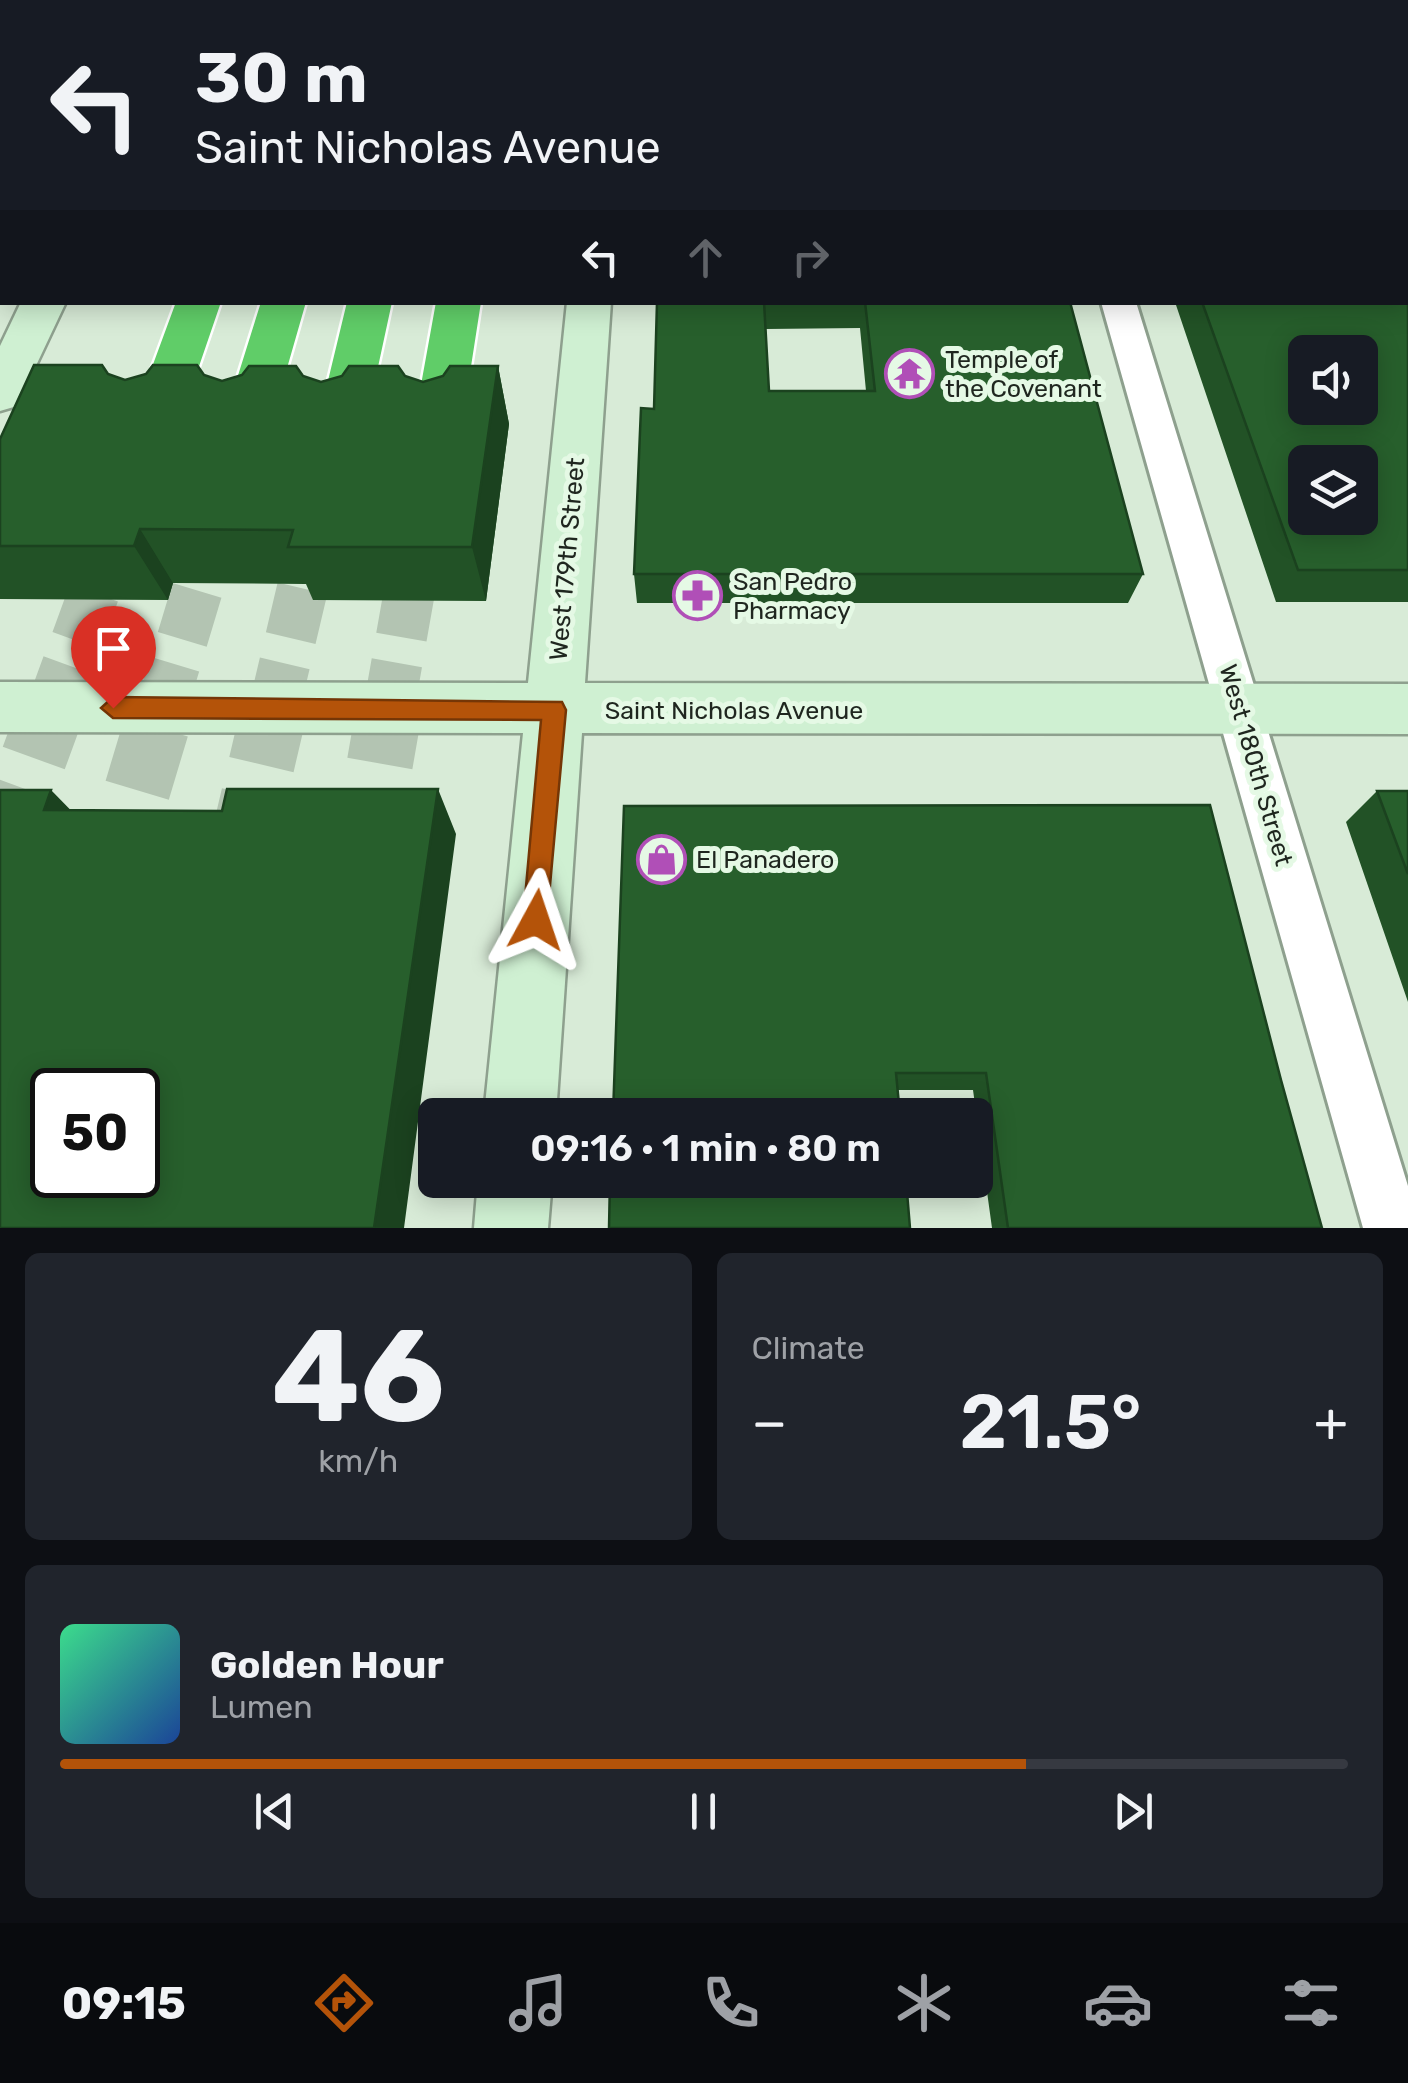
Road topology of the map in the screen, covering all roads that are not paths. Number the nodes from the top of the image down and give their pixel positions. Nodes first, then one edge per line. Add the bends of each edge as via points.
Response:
1 (43, 305) edge
2 (198, 305) edge
3 (283, 305) edge
4 (369, 305) edge
5 (458, 305) edge
6 (588, 305) edge
7 (1119, 305) edge
8 (0, 394) edge
9 (158, 416) edge
10 (249, 418) edge
11 (343, 418) edge
12 (439, 418) edge
13 (0, 707) edge
14 (1238, 708) junction
15 (1408, 708) edge
16 (554, 710) junction
17 (521, 1098) edge
18 (513, 1198) edge
19 (510, 1228) edge
20 (1392, 1228) edge

1 - 8 main road
2 - 9 highway
3 - 10 highway
4 - 11 highway
5 - 12 highway
6 - 16 main road, West 179th Street
7 - 14 street, West 180th Street
13 - 16 main road, Saint Nicholas Avenue
14 - 15 main road, Saint Nicholas Avenue
14 - 16 main road, Saint Nicholas Avenue
14 - 20 street, West 180th Street
16 - 17 main road, West 179th Street
18 - 19 main road

